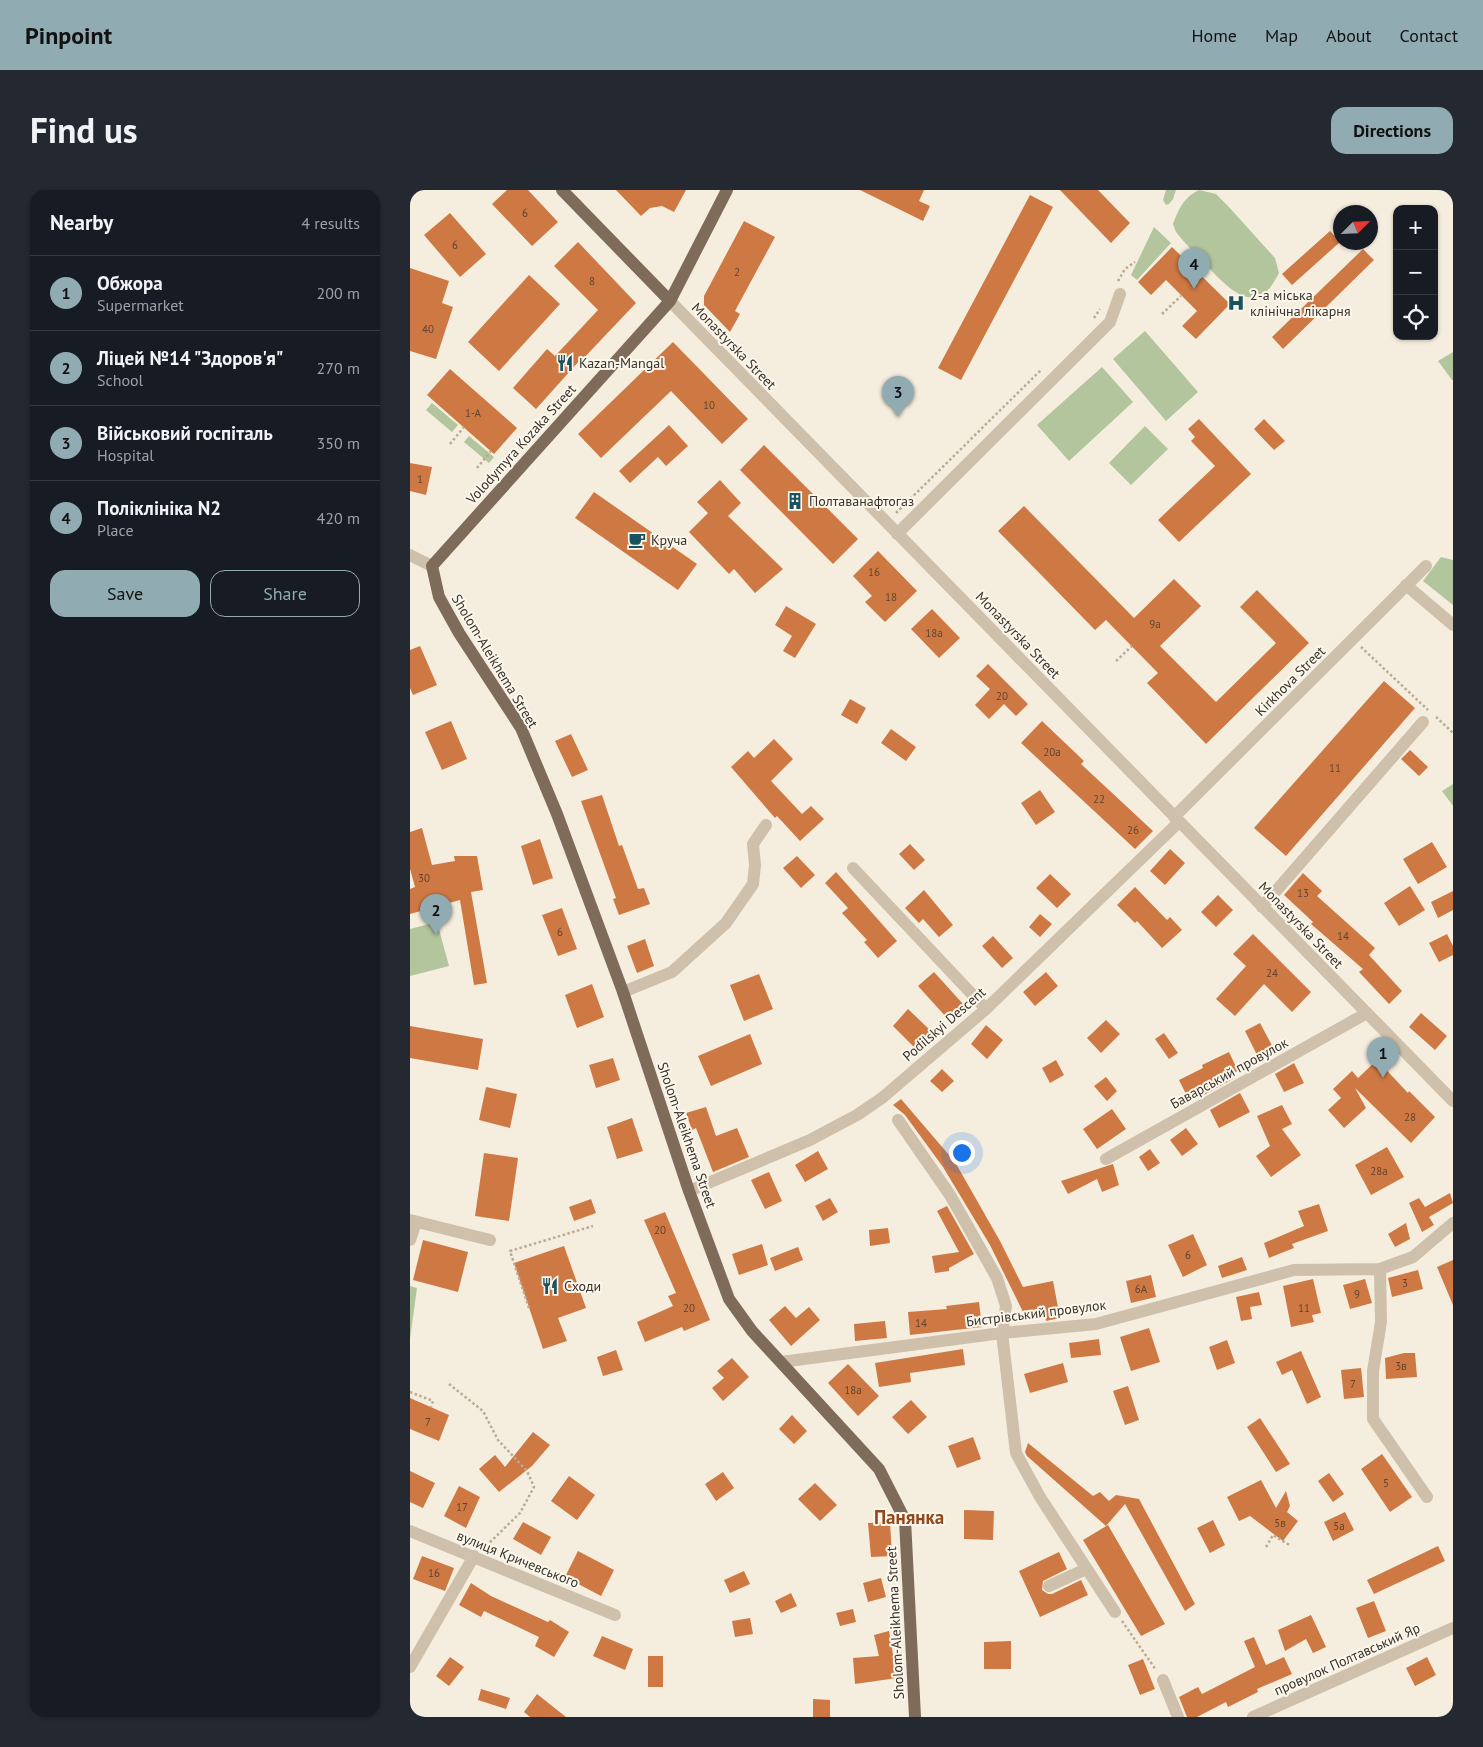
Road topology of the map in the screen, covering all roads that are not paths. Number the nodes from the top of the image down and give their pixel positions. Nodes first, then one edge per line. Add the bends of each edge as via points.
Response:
1 (562, 190) edge
2 (727, 190) edge
3 (1120, 294) road end
4 (670, 301) junction
5 (897, 534) junction
6 (410, 555) edge
7 (432, 566) junction
8 (1426, 566) dead end
9 (1406, 586) junction
10 (1453, 625) edge
11 (1423, 722) dead end
12 (1177, 819) junction
13 (766, 825) dead end
14 (853, 868) dead end
15 (1262, 907) junction
16 (623, 992) junction
17 (986, 1008) junction
18 (1367, 1014) junction
19 (1453, 1101) edge
20 (898, 1120) dead end
21 (1106, 1159) dead end
22 (689, 1191) junction
23 (413, 1221) edge
24 (1453, 1223) edge
25 (410, 1240) edge
26 (490, 1240) dead end
27 (1380, 1269) junction
28 (1002, 1333) junction
29 (781, 1362) junction
30 (1426, 1497) dead end
31 (410, 1531) edge
32 (474, 1556) junction
33 (1086, 1569) junction
34 (1049, 1586) dead end
35 (1115, 1612) road end
36 (615, 1615) dead end
37 (1453, 1628) edge
38 (410, 1667) edge
39 (1163, 1680) road end
40 (915, 1717) edge
41 (1178, 1717) edge
42 (1253, 1717) edge

1 - 4 main road, Monastyrska Street
2 - 4 main road, Volodymyra Kozaka Street
3 - 5 street via 1110,322
4 - 5 street, Monastyrska Street
4 - 7 main road, Volodymyra Kozaka Street
5 - 12 street, Monastyrska Street
6 - 7 street
7 - 16 main road, Sholom-Aleikhema Street via 438,597 521,728 557,814
8 - 9 street, Kirkhova Street
9 - 10 street
9 - 12 street, Kirkhova Street
11 - 15 street
12 - 15 street, Monastyrska Street
12 - 17 street, Podilskyi Descent
13 - 16 street via 753,844 753,884 726,923 672,972
14 - 17 street
15 - 18 street, Monastyrska Street
16 - 22 main road, Sholom-Aleikhema Street
17 - 22 street, Podilskyi Descent via 858,1115 810,1140
18 - 19 street, Monastyrska Street
18 - 21 street, Баварський провулок
20 - 28 street via 950,1195 997,1278 1006,1306
22 - 29 main road, Sholom-Aleikhema Street via 729,1299 752,1331
23 - 25 street
23 - 26 street
24 - 27 street, Бистрівський провулок via 1413,1257
27 - 28 street, Бистрівський провулок via 1294,1270 1096,1324
27 - 30 street via 1381,1322 1373,1371 1373,1419
28 - 29 street, Бистрівський провулок
28 - 33 street via 1016,1453
29 - 40 main road, Sholom-Aleikhema Street via 879,1469 905,1520
31 - 32 street, вулиця Кричевського
32 - 36 street, вулиця Кричевського
32 - 38 street
33 - 34 street
33 - 35 street
37 - 42 street, провулок Полтавський Яр
39 - 41 street

